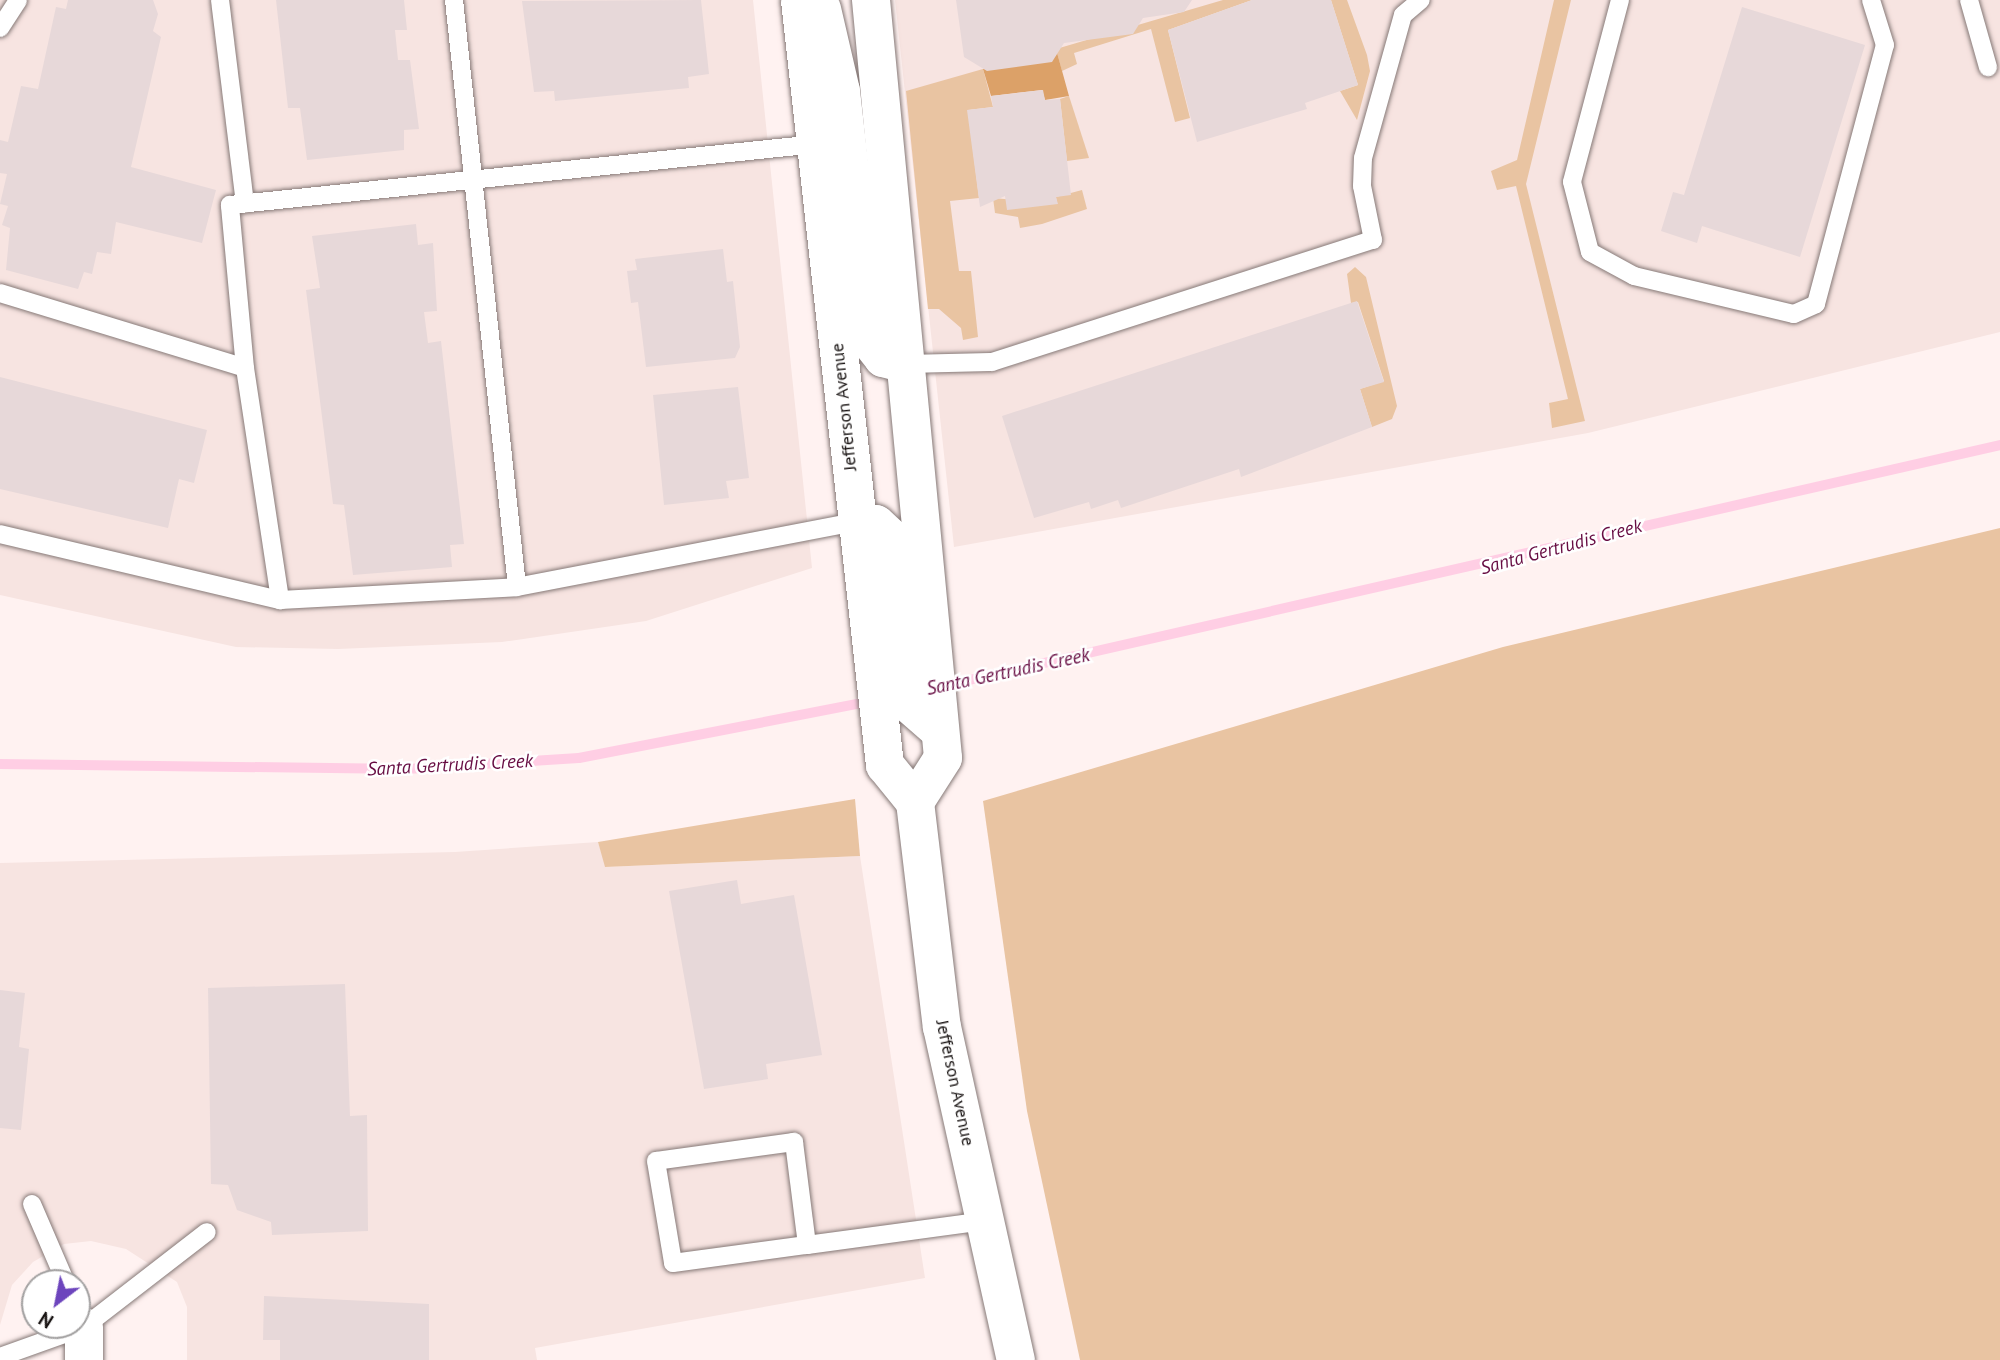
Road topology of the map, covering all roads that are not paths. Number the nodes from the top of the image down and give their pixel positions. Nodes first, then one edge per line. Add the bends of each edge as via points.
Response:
1 (18, 0) edge
2 (220, 0) edge
3 (454, 0) edge
4 (800, 0) edge
5 (820, 0) edge
6 (871, 0) edge
7 (1421, 0) edge
8 (1620, 0) edge
9 (1871, 0) edge
10 (1969, 0) edge
11 (0, 28) edge
12 (1988, 67) dead end
13 (816, 144) junction
14 (474, 179) junction
15 (245, 203) junction
16 (0, 293) edge
17 (905, 365) junction
18 (245, 368) junction
19 (856, 522) junction
20 (0, 534) edge
21 (517, 587) junction
22 (280, 600) junction
23 (897, 601) junction
24 (915, 802) junction
25 (32, 1204) dead end
26 (985, 1221) junction
27 (207, 1233) dead end
28 (807, 1245) junction
29 (60, 1269) edge
30 (91, 1325) edge
31 (59, 1339) edge
32 (0, 1357) edge
33 (1016, 1360) edge

1 - 11 lane
2 - 15 lane
3 - 14 lane
4 - 13 main road, Jefferson Avenue
5 - 17 main road via 841,91 869,340 883,358
6 - 17 main road, Jefferson Avenue
7 - 17 lane via 1403,15 1363,158 1362,186 1373,240 992,362
8 - 9 lane via 1572,182 1590,252 1633,276 1794,314 1816,304 1885,45
10 - 12 lane
13 - 14 lane
13 - 19 main road, Jefferson Avenue
14 - 15 lane
14 - 21 lane
15 - 18 lane via 230,205
16 - 18 lane
17 - 23 main road, Jefferson Avenue
18 - 22 lane
19 - 21 lane
19 - 23 main road, Jefferson Avenue
20 - 22 lane
21 - 22 lane
23 - 24 main road, Jefferson Avenue via 885,765
23 - 24 main road, Jefferson Avenue via 940,731 943,758
24 - 26 main road, Jefferson Avenue via 942,1027
25 - 29 lane
26 - 28 lane
26 - 33 main road, Jefferson Avenue
27 - 30 lane
28 - 28 lane via 673,1263 656,1161 794,1142
31 - 32 lane

